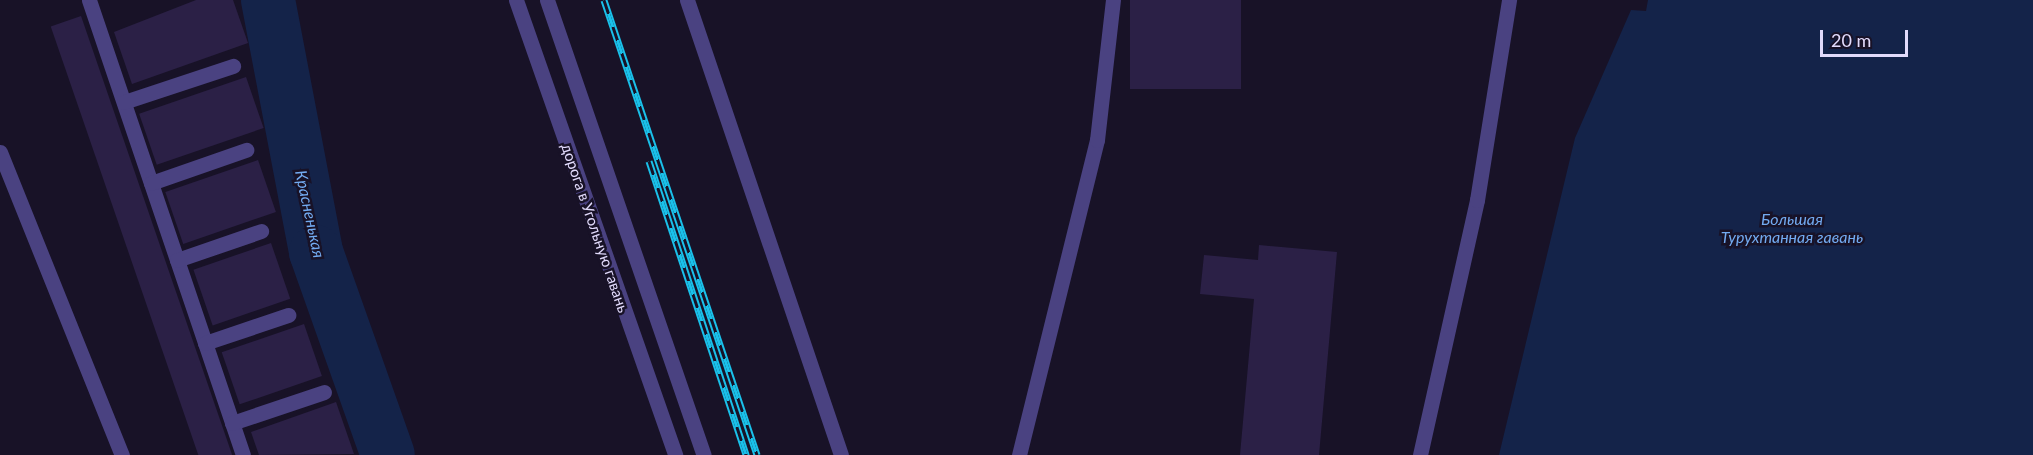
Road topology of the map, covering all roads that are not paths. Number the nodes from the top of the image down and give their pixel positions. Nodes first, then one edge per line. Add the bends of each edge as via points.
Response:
1 (89, 0) edge
2 (516, 0) edge
3 (547, 0) edge
4 (687, 0) edge
5 (1113, 0) edge
6 (1509, 0) edge
7 (233, 66) dead end
8 (124, 102) junction
9 (246, 150) dead end
10 (0, 152) edge
11 (151, 183) junction
12 (261, 231) dead end
13 (177, 260) junction
14 (288, 315) dead end
15 (205, 343) junction
16 (324, 392) dead end
17 (232, 423) junction
18 (122, 455) edge
19 (243, 455) edge
20 (675, 455) edge
21 (704, 455) edge
22 (841, 455) edge
23 (1019, 455) edge
24 (1420, 455) edge

1 - 8 street
2 - 20 street, дорога в Угольную гавань
3 - 21 street, дорога в Угольную гавань
4 - 22 street
5 - 23 street via 1097,140
6 - 24 street via 1477,200
7 - 8 street
8 - 11 street
9 - 11 street
10 - 18 street
11 - 13 street
12 - 13 street
13 - 15 street
14 - 15 street
15 - 17 street
16 - 17 street
17 - 19 street

